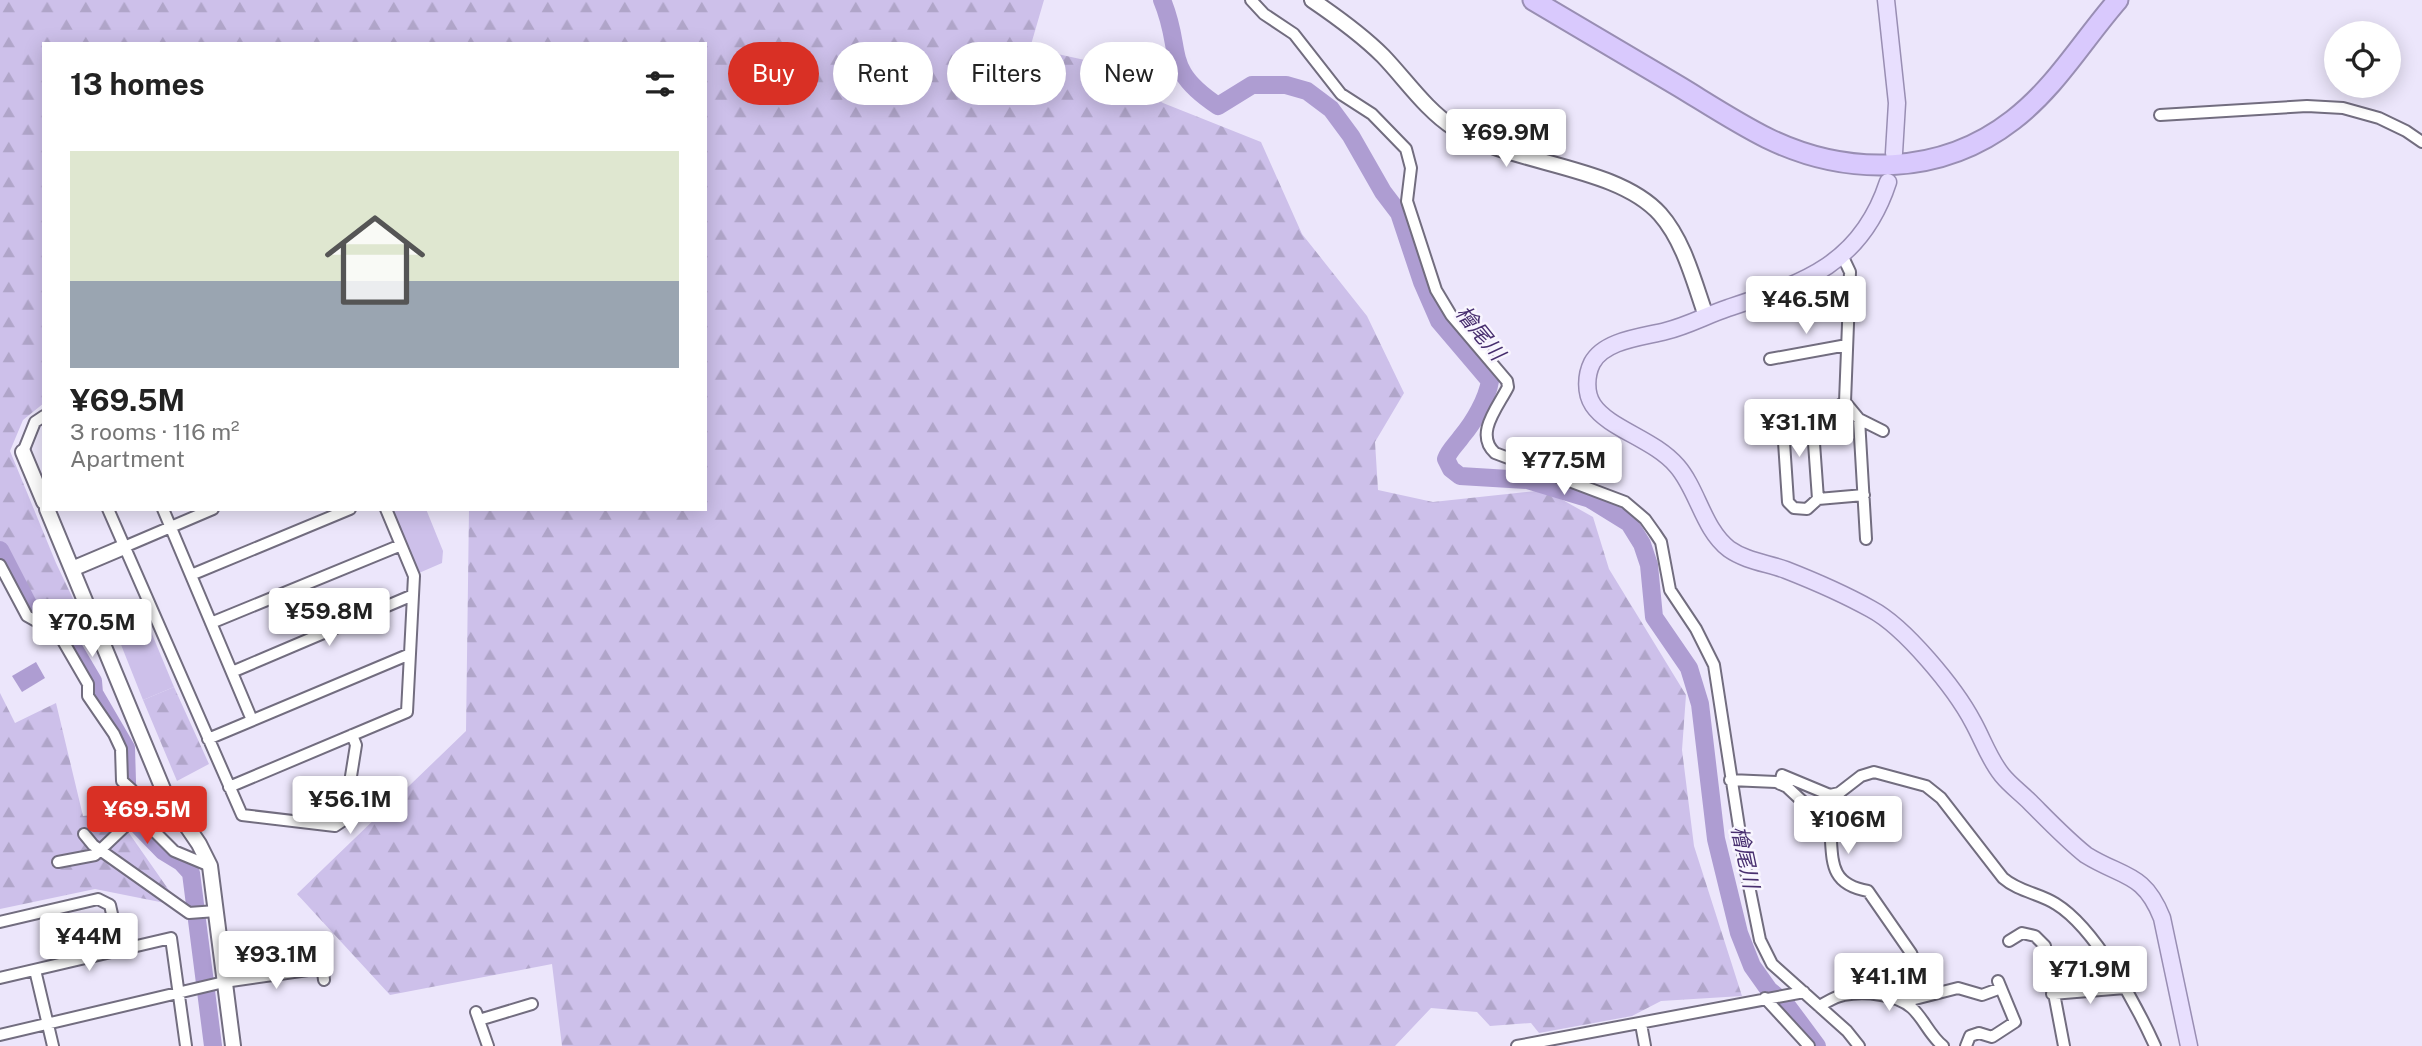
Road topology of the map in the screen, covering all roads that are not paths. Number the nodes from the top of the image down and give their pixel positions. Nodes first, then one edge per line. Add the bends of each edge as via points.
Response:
1 (1251, 0) edge
2 (1312, 0) edge
3 (1533, 0) edge
4 (1886, 0) edge
5 (2118, 0) edge
6 (2160, 115) dead end
7 (2422, 142) edge
8 (1894, 153) dead end
9 (1888, 182) dead end
10 (1842, 255) junction
11 (1849, 293) junction
12 (1777, 315) dead end
13 (1706, 316) junction
14 (1847, 345) junction
15 (1770, 359) dead end
16 (1845, 402) junction
17 (1812, 415) junction
18 (42, 417) edge
19 (1859, 419) junction
20 (1883, 431) dead end
21 (23, 452) joint
22 (1864, 495) junction
23 (42, 497) edge
24 (1818, 499) junction
25 (48, 511) edge
26 (109, 511) edge
27 (164, 511) edge
28 (208, 511) edge
29 (344, 511) edge
30 (387, 511) edge
31 (171, 527) junction
32 (1866, 539) dead end
33 (401, 545) junction
34 (124, 547) junction
35 (0, 565) edge
36 (72, 569) junction
37 (191, 575) junction
38 (413, 595) junction
39 (211, 624) junction
40 (410, 653) junction
41 (232, 672) junction
42 (252, 720) junction
43 (352, 735) junction
44 (208, 738) junction
45 (1730, 780) junction
46 (1780, 784) junction
47 (229, 787) junction
48 (137, 815) junction
49 (84, 834) dead end
50 (100, 850) junction
51 (58, 862) dead end
52 (210, 866) junction
53 (216, 911) junction
54 (0, 922) edge
55 (2009, 941) dead end
56 (120, 950) junction
57 (321, 955) dead end
58 (35, 970) junction
59 (0, 978) edge
60 (224, 982) junction
61 (2124, 988) junction
62 (1804, 992) junction
63 (178, 993) junction
64 (2052, 993) junction
65 (1928, 995) junction
66 (1765, 998) junction
67 (1903, 1002) junction
68 (532, 1004) dead end
69 (1819, 1006) junction
70 (48, 1024) junction
71 (1641, 1024) junction
72 (0, 1035) edge
73 (53, 1046) edge
74 (186, 1046) edge
75 (233, 1046) edge
76 (488, 1046) edge
77 (1517, 1046) edge
78 (1645, 1046) edge
79 (1808, 1046) edge
80 (1859, 1046) edge
81 (1943, 1046) edge
82 (1966, 1046) edge
83 (2064, 1046) edge
84 (2155, 1046) edge
85 (2189, 1046) edge

1 - 45 street via 1294,34 1341,94 1372,114 1406,149 1411,167 1409,211 1436,290 1451,315 1507,381 1486,430 1489,447 1625,502 1661,542 1670,590 1714,665
2 - 13 street via 1370,43 1454,128 1499,149 1593,177 1642,199 1660,214 1672,233
3 - 5 highway via 1767,138 1820,159 1893,166 1954,153 2012,121 2043,94
4 - 8 main road via 1897,103
6 - 7 street via 2343,108 2379,118
9 - 10 main road via 1870,222
10 - 11 street via 1850,272
10 - 13 main road via 1800,282
11 - 12 street
11 - 14 street
13 - 85 main road via 1600,352 1588,374 1591,402 1603,417 1659,448 1678,467 1727,548 1816,582 1896,626 1961,703 2003,776 2086,855 2145,887 2162,918
14 - 15 street
14 - 16 street
16 - 17 street
16 - 19 street
17 - 24 street
17 - 24 street via 1783,427 1788,502 1794,508 1807,509
18 - 21 street via 35,422
19 - 20 street
19 - 22 street
21 - 23 street
22 - 24 street
22 - 32 street
25 - 36 street
26 - 34 street
27 - 31 street
28 - 31 street
29 - 37 street
30 - 33 street
31 - 34 street
31 - 37 street
33 - 38 street via 414,576
33 - 39 street
34 - 36 street
34 - 44 street
35 - 48 street via 27,616 59,634 88,684 88,696 121,749 122,781 132,790
36 - 52 street via 165,794
37 - 39 street
38 - 40 street
38 - 41 street
39 - 41 street
40 - 42 street
40 - 43 street via 407,712
41 - 42 street
42 - 44 street
43 - 47 street
43 - 47 street via 356,745 344,820 335,827 242,815
44 - 47 street
45 - 46 street
45 - 62 street via 1760,940 1772,964
46 - 61 street via 1782,775 1830,795 1874,772 1926,786 2014,888 2057,904 2081,924
46 - 65 street via 1830,827 1834,868 1841,880 1868,891 1911,953
48 - 50 street
48 - 52 street via 174,851
49 - 50 street
50 - 51 street
50 - 53 street via 189,913
52 - 53 street
53 - 60 street
54 - 56 street via 98,899 110,905
55 - 64 street via 2022,933 2035,936 2045,946
56 - 58 street
56 - 63 street via 171,938
57 - 60 street via 323,974
58 - 59 street
58 - 70 street
60 - 63 street
60 - 75 street
61 - 64 street
61 - 84 street
62 - 66 street
62 - 69 street
63 - 70 street
63 - 74 street
64 - 83 street
65 - 67 street
65 - 82 street via 1958,988 1982,995 1999,985 2015,1022 1992,1037 1970,1036
66 - 71 street
66 - 79 street
67 - 69 street via 1876,995 1843,995
67 - 81 street
68 - 76 street via 478,1016
69 - 80 street
70 - 72 street
70 - 73 street
71 - 77 street
71 - 78 street

